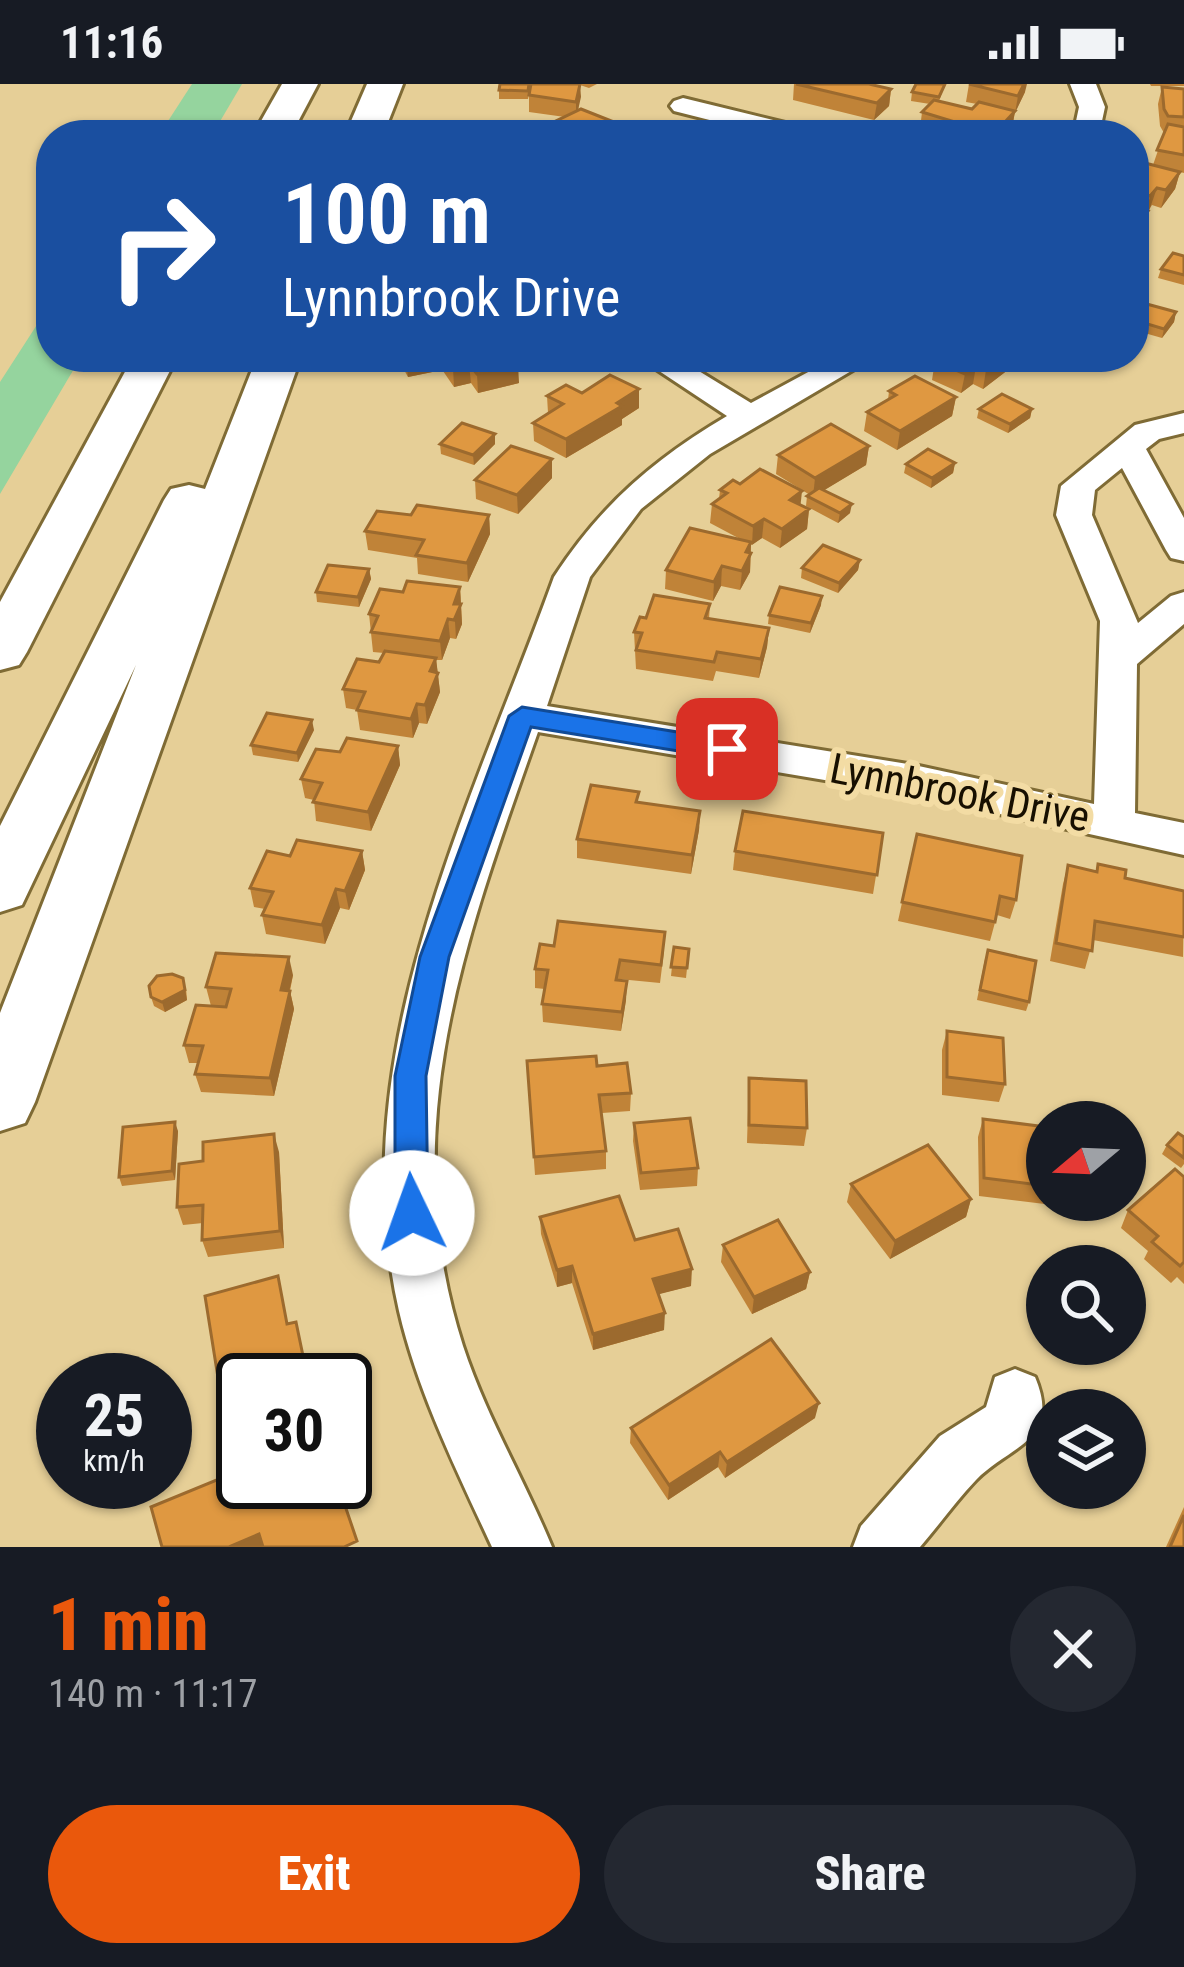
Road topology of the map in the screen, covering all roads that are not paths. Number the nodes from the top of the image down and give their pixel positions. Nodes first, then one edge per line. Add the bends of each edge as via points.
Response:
1 (300, 84) edge
2 (385, 84) edge
3 (1083, 84) edge
4 (683, 106) dead end
5 (280, 120) edge
6 (370, 120) edge
7 (740, 120) edge
8 (1089, 120) edge
9 (146, 372) edge
10 (252, 372) edge
11 (273, 372) edge
12 (678, 372) edge
13 (832, 372) edge
14 (752, 417) junction
15 (1184, 423) edge
16 (1128, 447) junction
17 (1184, 550) edge
18 (1184, 604) edge
19 (0, 652) edge
20 (1118, 661) junction
21 (522, 716) junction
22 (1114, 821) junction
23 (1184, 838) edge
24 (0, 888) edge
25 (0, 1102) edge
26 (1015, 1396) dead end
27 (523, 1547) edge
28 (882, 1547) edge

1 - 5 highway
2 - 6 highway
3 - 8 street
4 - 7 street
9 - 19 highway
10 - 24 highway
11 - 25 highway
12 - 14 street
13 - 14 street
14 - 21 street via 668,467 594,537
15 - 16 street via 1147,432
16 - 17 street
16 - 20 street via 1078,486 1073,514 1119,621
18 - 20 street
20 - 22 street
21 - 22 street, Lynnbrook Drive
21 - 27 street via 434,957 411,1076 408,1179 419,1280 460,1414
22 - 23 street, Lynnbrook Drive
26 - 28 street via 1012,1419 960,1456

